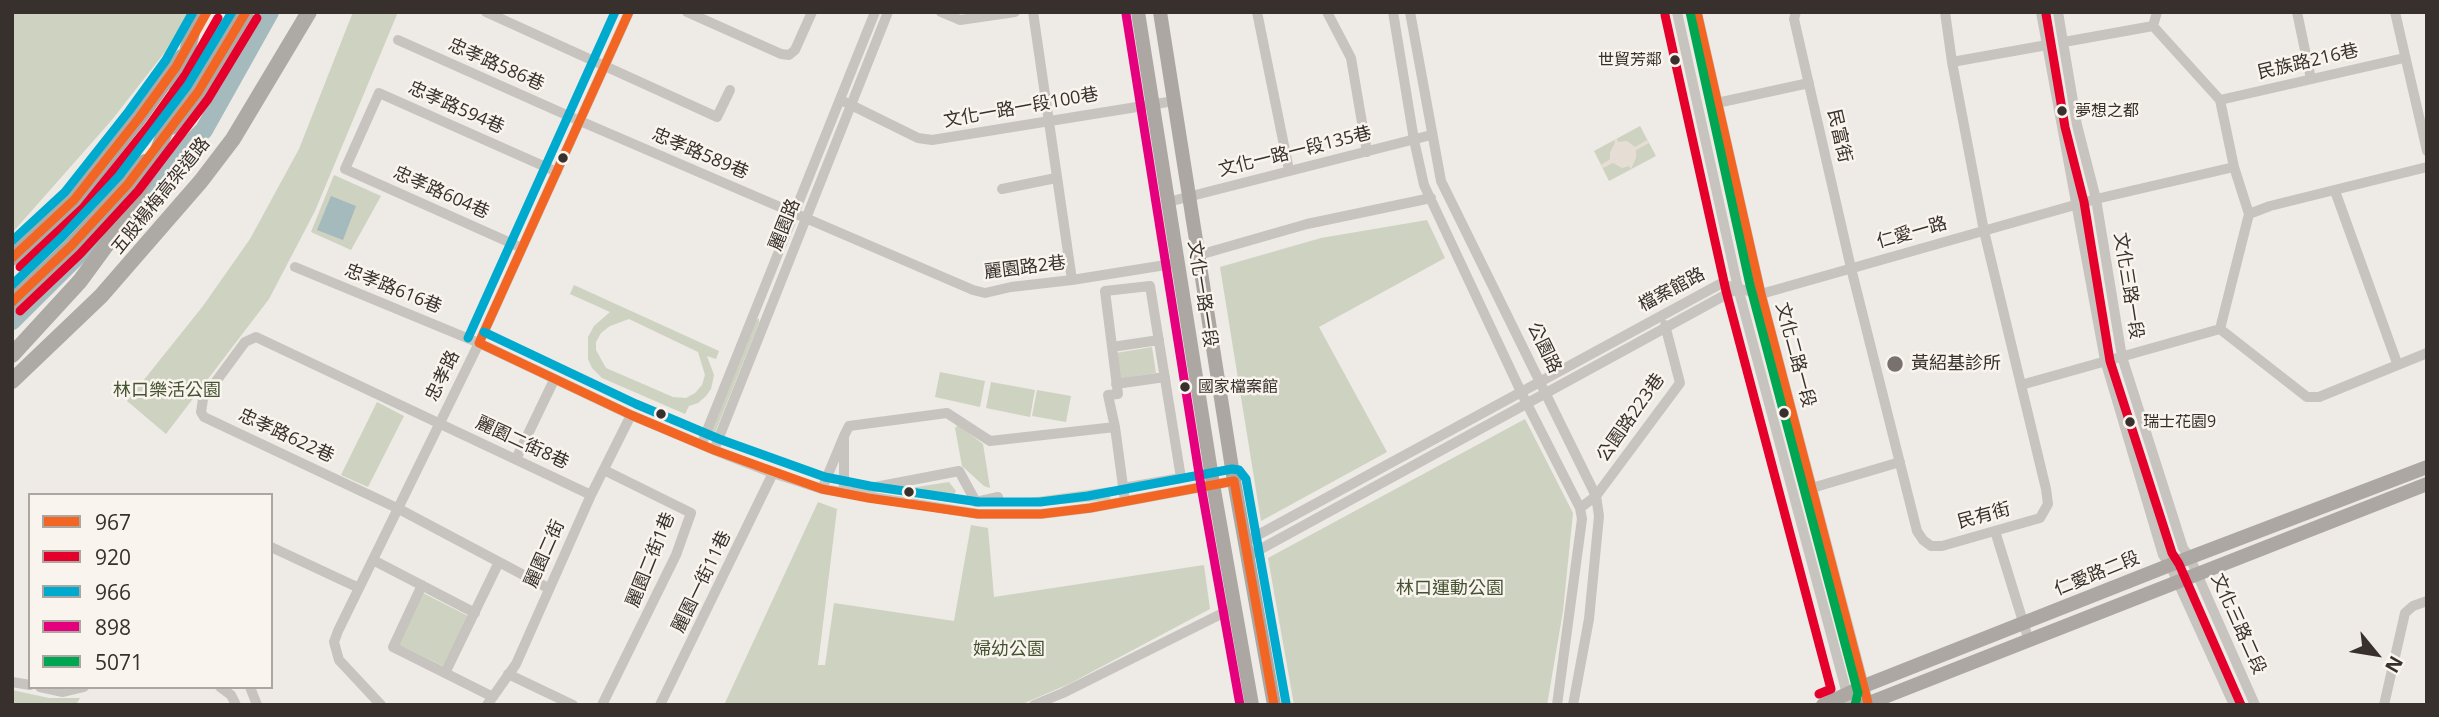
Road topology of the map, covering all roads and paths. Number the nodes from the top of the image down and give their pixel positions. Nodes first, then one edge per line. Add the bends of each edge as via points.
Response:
1 (197, 12) edge
2 (207, 12) edge
3 (246, 12) edge
4 (309, 12) edge
5 (486, 12) edge
6 (629, 12) edge
7 (687, 12) edge
8 (812, 12) edge
9 (875, 12) edge
10 (888, 12) edge
11 (941, 12) edge
12 (1015, 12) edge
13 (1033, 12) edge
14 (1138, 12) edge
15 (1160, 12) edge
16 (1257, 12) edge
17 (1327, 12) edge
18 (1393, 12) edge
19 (1410, 12) edge
20 (1677, 12) edge
21 (1697, 12) edge
22 (1796, 12) edge
23 (1945, 12) edge
24 (2041, 12) edge
25 (2058, 12) edge
26 (2157, 12) edge
27 (2297, 12) edge
28 (2395, 12) edge
29 (2153, 26) junction
30 (398, 40) dead end
31 (2064, 42) junction
32 (2047, 45) junction
33 (2404, 58) junction
34 (1952, 62) junction
35 (604, 68) junction
36 (2311, 79) junction
37 (1809, 83) junction
38 (730, 90) dead end
39 (839, 100) junction
40 (2220, 100) junction
41 (1174, 101) junction
42 (1152, 103) junction
43 (1717, 103) junction
44 (850, 105) junction
45 (580, 121) junction
46 (1047, 121) junction
47 (1431, 135) junction
48 (2425, 137) edge
49 (1413, 140) junction
50 (2427, 151) edge
51 (1367, 152) junction
52 (2235, 167) junction
53 (2427, 167) edge
54 (345, 169) joint
55 (1289, 170) junction
56 (557, 172) junction
57 (1056, 178) junction
58 (1441, 181) junction
59 (1424, 185) junction
60 (1002, 189) dead end
61 (2335, 191) junction
62 (1190, 198) junction
63 (1431, 198) junction
64 (2096, 199) junction
65 (1168, 202) junction
66 (2077, 205) junction
67 (794, 213) junction
68 (2249, 214) junction
69 (806, 218) junction
70 (1984, 231) junction
71 (522, 248) junction
72 (1199, 255) junction
73 (12, 258) edge
74 (1178, 262) junction
75 (295, 267) dead end
76 (1851, 268) junction
77 (1072, 280) junction
78 (1738, 288) junction
79 (1761, 294) junction
80 (12, 302) edge
81 (1662, 315) junction
82 (1666, 328) junction
83 (2220, 329) junction
84 (1159, 340) junction
85 (478, 343) junction
86 (1112, 347) junction
87 (2427, 353) edge
88 (12, 355) edge
89 (2122, 357) junction
90 (2105, 360) junction
91 (2397, 363) junction
92 (1165, 377) junction
93 (554, 380) junction
94 (12, 381) edge
95 (1541, 381) junction
96 (1116, 384) junction
97 (2021, 385) junction
98 (1521, 392) junction
99 (1547, 393) junction
100 (1527, 404) junction
101 (631, 415) junction
102 (438, 424) junction
103 (1115, 427) junction
104 (844, 436) junction
105 (702, 443) junction
106 (714, 450) junction
107 (516, 459) junction
108 (1900, 462) junction
109 (2427, 467) edge
110 (604, 470) junction
111 (773, 473) junction
112 (1234, 481) junction
113 (1213, 484) junction
114 (2427, 484) edge
115 (1123, 488) junction
116 (1812, 488) junction
117 (822, 489) junction
118 (844, 493) junction
119 (591, 495) junction
120 (1596, 496) junction
121 (998, 497) dead end
122 (1125, 501) junction
123 (1580, 508) junction
124 (399, 509) junction
125 (1995, 531) junction
126 (273, 548) edge
127 (1246, 549) junction
128 (2190, 558) junction
129 (373, 559) junction
130 (499, 562) junction
131 (2170, 565) junction
132 (2196, 574) junction
133 (2176, 581) junction
134 (422, 585) junction
135 (359, 588) junction
136 (548, 588) junction
137 (2427, 601) edge
138 (1236, 607) junction
139 (475, 613) junction
140 (1570, 619) junction
141 (1589, 619) junction
142 (2024, 625) junction
143 (2029, 641) junction
144 (445, 673) junction
145 (508, 674) junction
146 (1864, 686) junction
147 (49, 689) edge
148 (76, 689) edge
149 (223, 689) edge
150 (1848, 700) edge
151 (490, 701) edge
152 (1867, 704) edge
153 (236, 705) edge
154 (381, 705) edge
155 (573, 705) edge
156 (603, 705) edge
157 (660, 705) edge
158 (1034, 705) edge
159 (1252, 705) edge
160 (1275, 705) edge
161 (1557, 705) edge
162 (1573, 705) edge
163 (1823, 705) edge
164 (2234, 705) edge
165 (2255, 705) edge
166 (2384, 705) edge

1 - 88 highway, 五股楊梅高架道路 via 171,116 134,201 80,281
2 - 73 highway via 176,67 74,200
3 - 80 highway via 198,92 128,184
4 - 94 highway, 五股楊梅高架道路 via 233,139 201,181 101,296
5 - 35 street
6 - 35 street, 忠孝路
7 - 8 street via 789,55
9 - 39 street, 麗園路
10 - 44 street, 麗園路
11 - 12 street via 960,20
13 - 46 street
14 - 42 main road, 文化一路一段
15 - 41 main road, 文化一路一段
16 - 55 street
17 - 51 street via 1351,58
18 - 49 street
19 - 47 street, 公園路
20 - 78 street
21 - 43 street, 文化二路一段
22 - 37 street, 民富街
23 - 34 street
24 - 32 street, 文化三路一段
25 - 31 street, 文化三路一段
26 - 29 street
27 - 36 street
28 - 33 street
29 - 31 street
29 - 40 street
30 - 45 street, 忠孝路586巷
31 - 64 street, 文化三路一段 via 2077,125
32 - 34 street
32 - 66 street, 文化三路一段
33 - 36 street, 民族路216巷
33 - 48 street
34 - 70 street
35 - 38 street via 718,117
35 - 45 street, 忠孝路
36 - 40 street, 民族路216巷
37 - 43 street
37 - 76 street, 民富街
39 - 44 street, 文化一路一段100巷
39 - 67 street, 麗園路
40 - 52 street
41 - 42 street, 文化一路一段100巷
41 - 62 main road, 文化一路一段
42 - 46 street, 文化一路一段100巷
42 - 65 main road, 文化一路一段
43 - 79 street, 文化二路一段
44 - 46 street, 文化一路一段100巷 via 918,138 932,140
44 - 69 street, 麗園路
45 - 56 street, 忠孝路
45 - 67 street, 忠孝路589巷
46 - 57 street
47 - 49 street, 文化一路一段135巷
47 - 58 street, 公園路
48 - 50 street
49 - 51 street, 文化一路一段135巷
49 - 59 street
51 - 55 street, 文化一路一段135巷
52 - 64 street, 仁愛一路
52 - 68 street
53 - 61 street
54 - 56 street, 忠孝路594巷 via 379,93
54 - 71 street, 忠孝路604巷
55 - 62 street, 文化一路一段135巷
56 - 71 street, 忠孝路
57 - 60 street
57 - 77 street
58 - 59 street
58 - 95 street, 公園路
59 - 63 street
61 - 68 street
61 - 91 street
62 - 65 street, 文化一路一段135巷
62 - 72 main road, 文化一路一段
63 - 72 street via 1307,224
63 - 98 street
64 - 66 street, 仁愛一路
64 - 89 street, 文化三路一段
65 - 74 main road, 文化一路一段
66 - 70 street, 仁愛一路
66 - 90 street, 文化三路一段
67 - 69 street, 忠孝路589巷
67 - 105 street, 麗園路
68 - 83 street
69 - 77 street, 麗園路2巷 via 985,293
69 - 106 street, 麗園路
70 - 76 street, 仁愛一路
70 - 97 street, 民有街
71 - 85 street, 忠孝路
72 - 112 main road, 文化一路一段
74 - 77 street, 麗園路2巷
74 - 113 main road, 文化一路一段
75 - 85 street, 忠孝路616巷
76 - 79 street, 仁愛一路
76 - 108 street, 民有街
78 - 79 street
78 - 81 street, 檔案館路 via 1720,284
78 - 82 street, 檔案館路
78 - 150 street
79 - 116 street, 文化二路一段
81 - 82 street, 公園路223巷
81 - 95 street, 檔案館路
82 - 99 street, 檔案館路
82 - 120 street, 公園路223巷 via 1680,383
83 - 89 street
83 - 91 street via 2306,397 2319,397
84 - 86 street
84 - 86 street via 1150,286 1105,291
84 - 92 street
85 - 93 street, 忠孝路616巷
85 - 102 street, 忠孝路
86 - 96 street
87 - 91 street
89 - 90 street
89 - 128 street, 文化三路一段 via 2163,490
90 - 97 street
90 - 131 street, 文化三路一段 via 2163,555
92 - 96 street
92 - 115 street via 1181,478
93 - 101 street, 忠孝路616巷
93 - 107 street
95 - 98 street, 檔案館路
95 - 99 street, 公園路
96 - 103 street via 1118,394 1108,395
97 - 125 street, 民有街 via 2048,504 2040,518
98 - 100 street
98 - 127 street, 檔案館路
99 - 100 street, 檔案館路
99 - 120 street, 公園路
100 - 123 street
100 - 127 street, 檔案館路
101 - 105 street, 忠孝路616巷
101 - 110 street, 麗園二街
102 - 107 street, 麗園二街8巷
102 - 124 street, 忠孝路
102 - 124 street, 忠孝路622巷 via 256,337 245,342 203,399 204,417
103 - 104 street via 990,441 947,413 849,426
103 - 115 street
104 - 117 street
104 - 118 street
105 - 106 street, 忠孝路616巷
106 - 111 street, 忠孝路616巷
107 - 119 street, 麗園二街8巷
108 - 116 street
108 - 125 street, 民有街 via 1917,531 1931,546
109 - 128 main road, 仁愛路二段
110 - 119 street, 麗園二街
110 - 156 street, 麗園二街1巷 via 691,513 671,566
111 - 117 street, 忠孝路616巷
111 - 157 street, 麗園一街11巷
112 - 113 street, 忠孝路616巷
112 - 127 main road, 文化一路一段
113 - 122 street, 忠孝路616巷
113 - 138 main road, 文化一路一段
114 - 132 main road, 仁愛路二段
115 - 122 street
116 - 146 street, 文化二路一段
117 - 118 street, 忠孝路616巷
118 - 121 street via 959,471 976,502
118 - 122 street, 忠孝路616巷 via 978,514 1041,514
119 - 136 street, 麗園二街
120 - 123 street
120 - 141 street, 公園路 via 1599,516
123 - 140 street
124 - 129 street, 忠孝路
124 - 130 street
125 - 142 street
126 - 135 street
127 - 160 main road, 文化一路一段
128 - 131 main road, 仁愛路二段
128 - 132 street, 文化三路二段
129 - 134 street
129 - 135 street, 忠孝路
130 - 136 street
130 - 139 street
131 - 133 street
131 - 142 main road, 仁愛路二段
132 - 133 main road, 仁愛路二段
132 - 165 street, 文化三路二段
133 - 143 main road, 仁愛路二段
133 - 164 street
134 - 139 street
134 - 144 street via 393,648
135 - 154 street, 忠孝路 via 338,631 335,653
136 - 145 street, 麗園二街
137 - 166 street via 2405,613
138 - 158 street
138 - 159 main road, 文化一路一段
139 - 144 street
140 - 141 street
140 - 161 street
141 - 162 street, 公園路
142 - 143 street
142 - 146 main road, 仁愛路二段
143 - 152 main road, 仁愛路二段
144 - 151 street
145 - 151 street, 麗園二街
145 - 155 street
146 - 150 main road, 仁愛路二段
146 - 152 street, 文化二路一段
147 - 148 street
149 - 153 street
150 - 163 main road, 仁愛路二段

